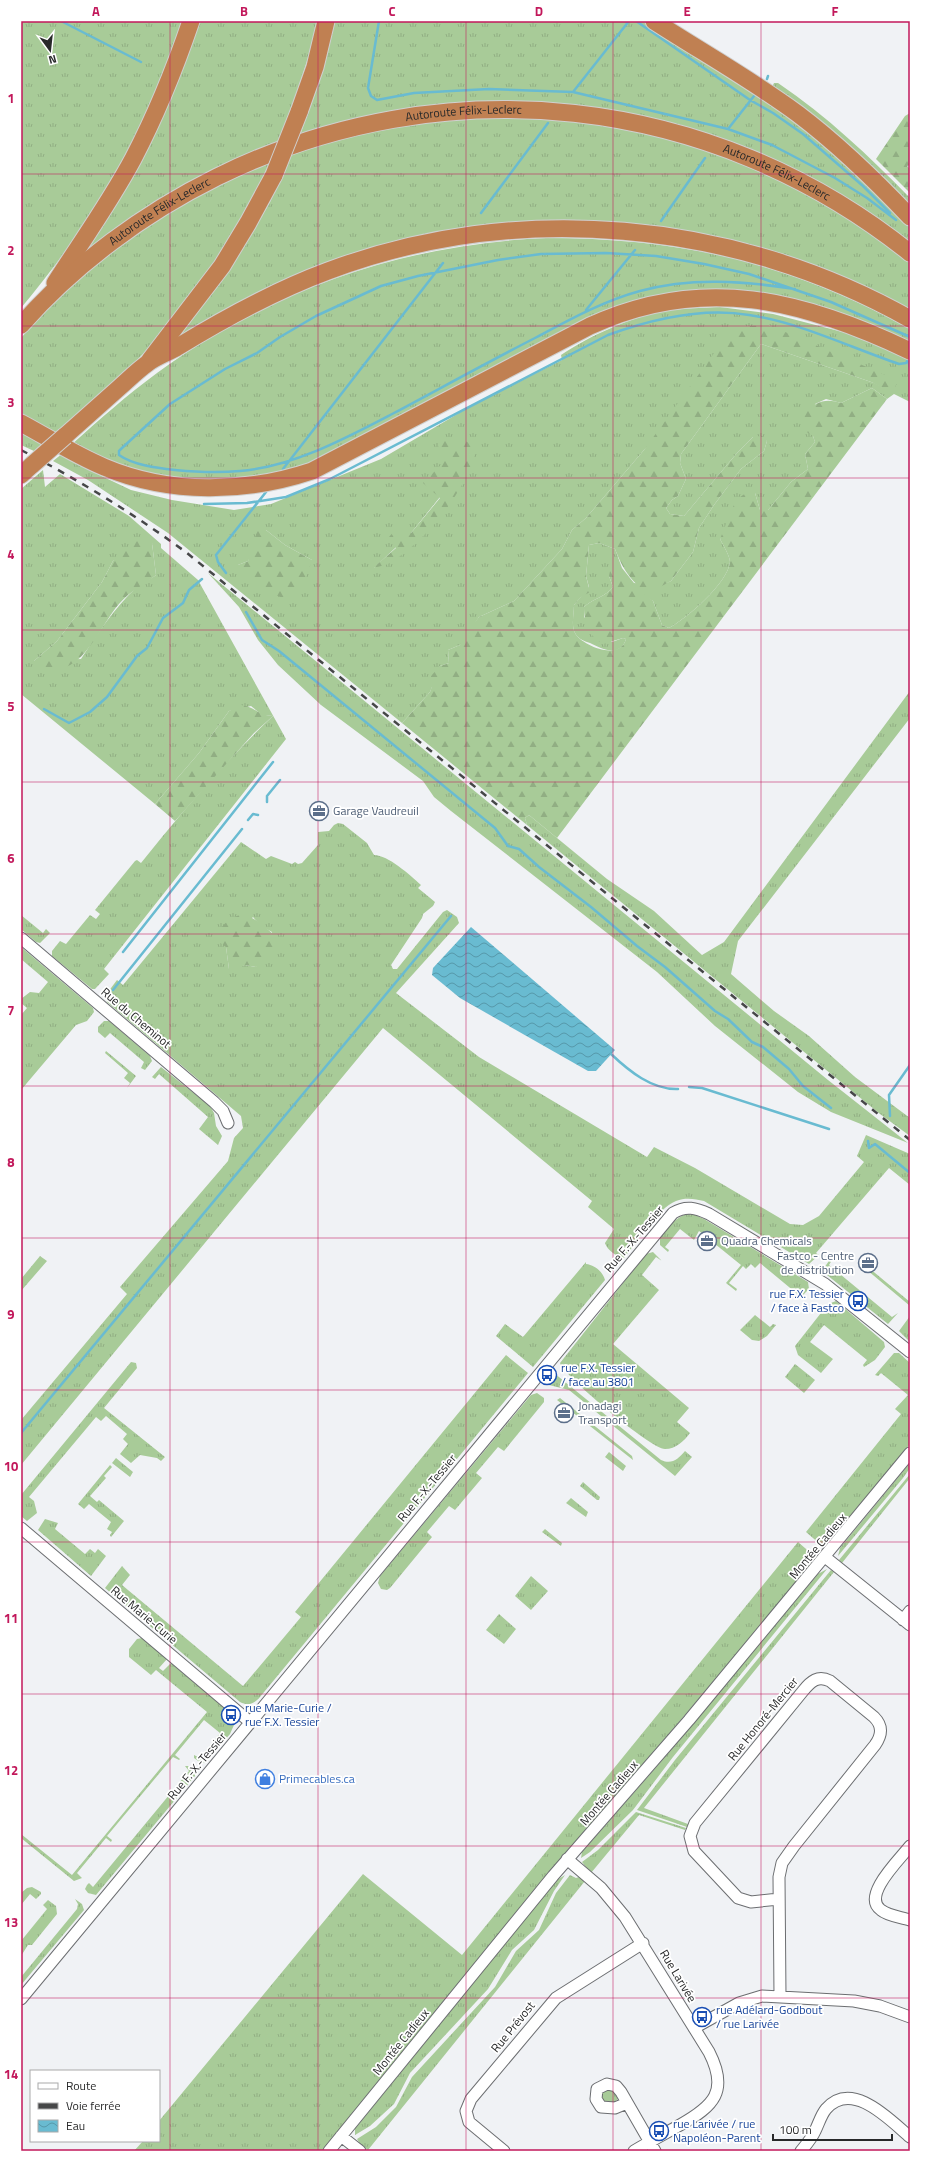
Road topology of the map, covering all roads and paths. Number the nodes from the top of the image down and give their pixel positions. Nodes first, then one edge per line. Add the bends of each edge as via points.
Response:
1 (190, 21) edge
2 (326, 21) edge
3 (654, 21) edge
4 (910, 217) edge
5 (910, 253) edge
6 (46, 298) junction
7 (910, 319) edge
8 (21, 325) edge
9 (910, 351) edge
10 (148, 363) junction
11 (21, 424) edge
12 (26, 470) edge
13 (21, 938) edge
14 (228, 1122) dead end
15 (910, 1352) edge
16 (910, 1453) edge
17 (21, 1528) edge
18 (825, 1557) junction
19 (908, 1619) edge
20 (250, 1722) junction
21 (910, 1846) edge
22 (567, 1860) junction
23 (779, 1899) junction
24 (910, 1920) edge
25 (643, 1943) junction
26 (780, 1996) junction
27 (21, 1999) edge
28 (910, 2017) edge
29 (694, 2028) junction
30 (627, 2103) dead end
31 (341, 2136) junction
32 (910, 2137) edge
33 (652, 2146) edge
34 (329, 2151) edge
35 (360, 2151) edge
36 (504, 2151) edge
37 (634, 2151) edge
38 (801, 2151) edge

1 - 6 highway via 167,85 133,158
2 - 10 highway, bridge via 315,67 274,175 222,266
3 - 4 highway via 812,125 866,172
5 - 6 highway, Autoroute Félix-Leclerc via 872,224 821,193 761,163 711,143 649,125 592,115 534,110 477,110 417,115 363,125 308,139 254,160 203,184 149,216 105,248
6 - 8 highway, Autoroute Félix-Leclerc
7 - 10 highway via 824,278 718,246 638,232 534,229 478,234 432,242 330,270 245,307
9 - 11 highway via 845,322 768,301 702,298 653,305 625,312 590,326 312,471 276,482 231,488 169,485 117,472 75,454
10 - 12 highway, bridge
13 - 14 street, Rue du Cheminot via 214,1102 223,1111
15 - 20 street, Rue F.-X.-Tessier via 810,1274 709,1214 691,1208 677,1211 665,1221
16 - 18 street, Montée Cadieux
17 - 20 street, Rue Marie-Curie
18 - 19 street
18 - 22 street, Montée Cadieux via 625,1795
20 - 27 street, Rue F.-X.-Tessier
21 - 24 street via 880,1884 874,1897 881,1910
22 - 25 street, Rue Larivée via 608,1895
22 - 31 street, Montée Cadieux
23 - 23 street, Rue Honoré-Mercier via 780,1872 784,1858 875,1745 881,1733 879,1723 874,1717 834,1684 824,1679 815,1680 803,1691 695,1823 690,1836 694,1851 738,1898 751,1902
23 - 26 street, Rue Honoré-Mercier
25 - 29 street, Rue Larivée
25 - 36 street, Rue Prévost via 553,2000 471,2099 466,2111 469,2122
26 - 28 street via 854,2001 880,2006
26 - 29 street via 745,1999
29 - 33 street, Rue Larivée via 713,2060 717,2073 718,2086 715,2097 700,2113
30 - 33 street
31 - 34 street, Montée Cadieux
31 - 35 street
32 - 38 street via 868,2104 848,2098 827,2108
33 - 37 street, Rue Larivée

